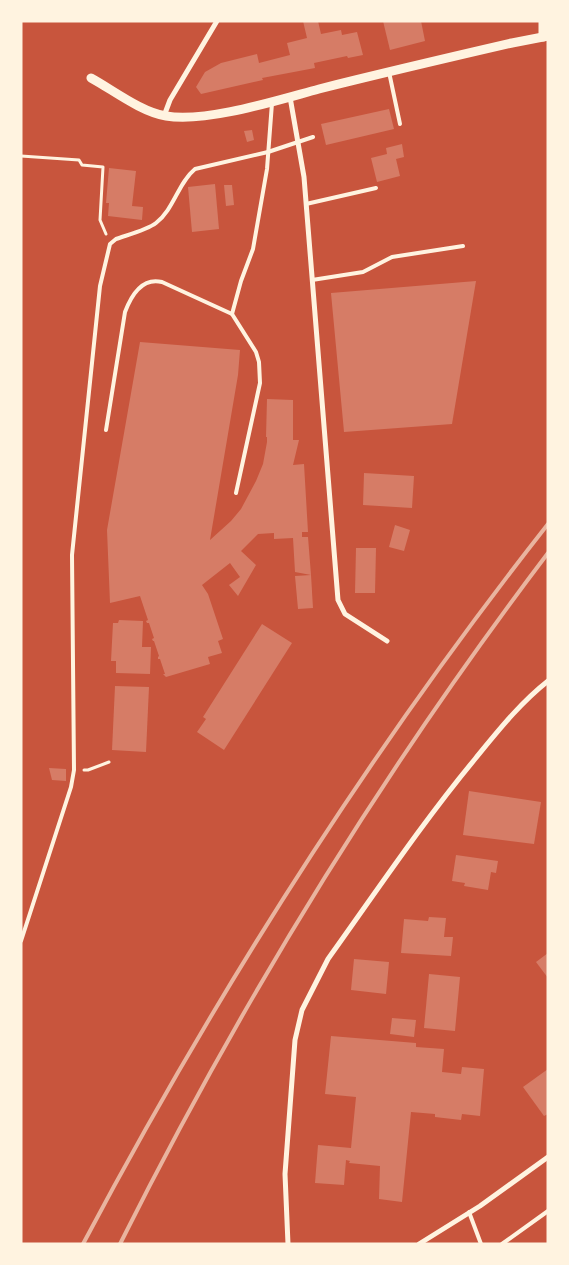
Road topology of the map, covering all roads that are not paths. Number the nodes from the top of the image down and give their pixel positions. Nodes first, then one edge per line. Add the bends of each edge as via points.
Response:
1 (217, 21) edge
2 (543, 21) edge
3 (546, 36) edge
4 (389, 72) junction
5 (91, 78) dead end
6 (290, 97) junction
7 (272, 101) junction
8 (164, 116) junction
9 (400, 124) dead end
10 (313, 137) dead end
11 (298, 141) junction
12 (268, 152) junction
13 (376, 188) dead end
14 (306, 204) junction
15 (463, 246) dead end
16 (312, 280) junction
17 (232, 314) junction
18 (106, 430) dead end
19 (236, 493) dead end
20 (387, 641) dead end
21 (548, 681) edge
22 (21, 941) edge
23 (548, 1157) edge
24 (548, 1210) edge
25 (469, 1212) junction
26 (288, 1244) edge
27 (420, 1244) edge
28 (481, 1244) edge
29 (502, 1244) edge

1 - 8 street via 170,100
2 - 3 street
3 - 4 street
4 - 6 street
4 - 9 lane
5 - 8 street via 147,110
6 - 7 street
6 - 11 street
7 - 8 street via 200,117
7 - 12 lane
10 - 11 lane
11 - 12 lane
11 - 14 street
12 - 17 lane via 253,249
12 - 22 lane via 195,169 155,223 110,244 100,286 72,555 74,770
13 - 14 lane
14 - 16 street
15 - 16 lane via 392,257 363,272
16 - 20 street via 338,600 346,614
17 - 18 lane via 162,282 154,280 144,284 130,300 125,312
17 - 19 lane via 256,352 260,384
21 - 26 street via 533,693 447,792 328,959 313,986 294,1040 285,1174
23 - 25 street
24 - 29 lane
25 - 27 street
25 - 28 lane

